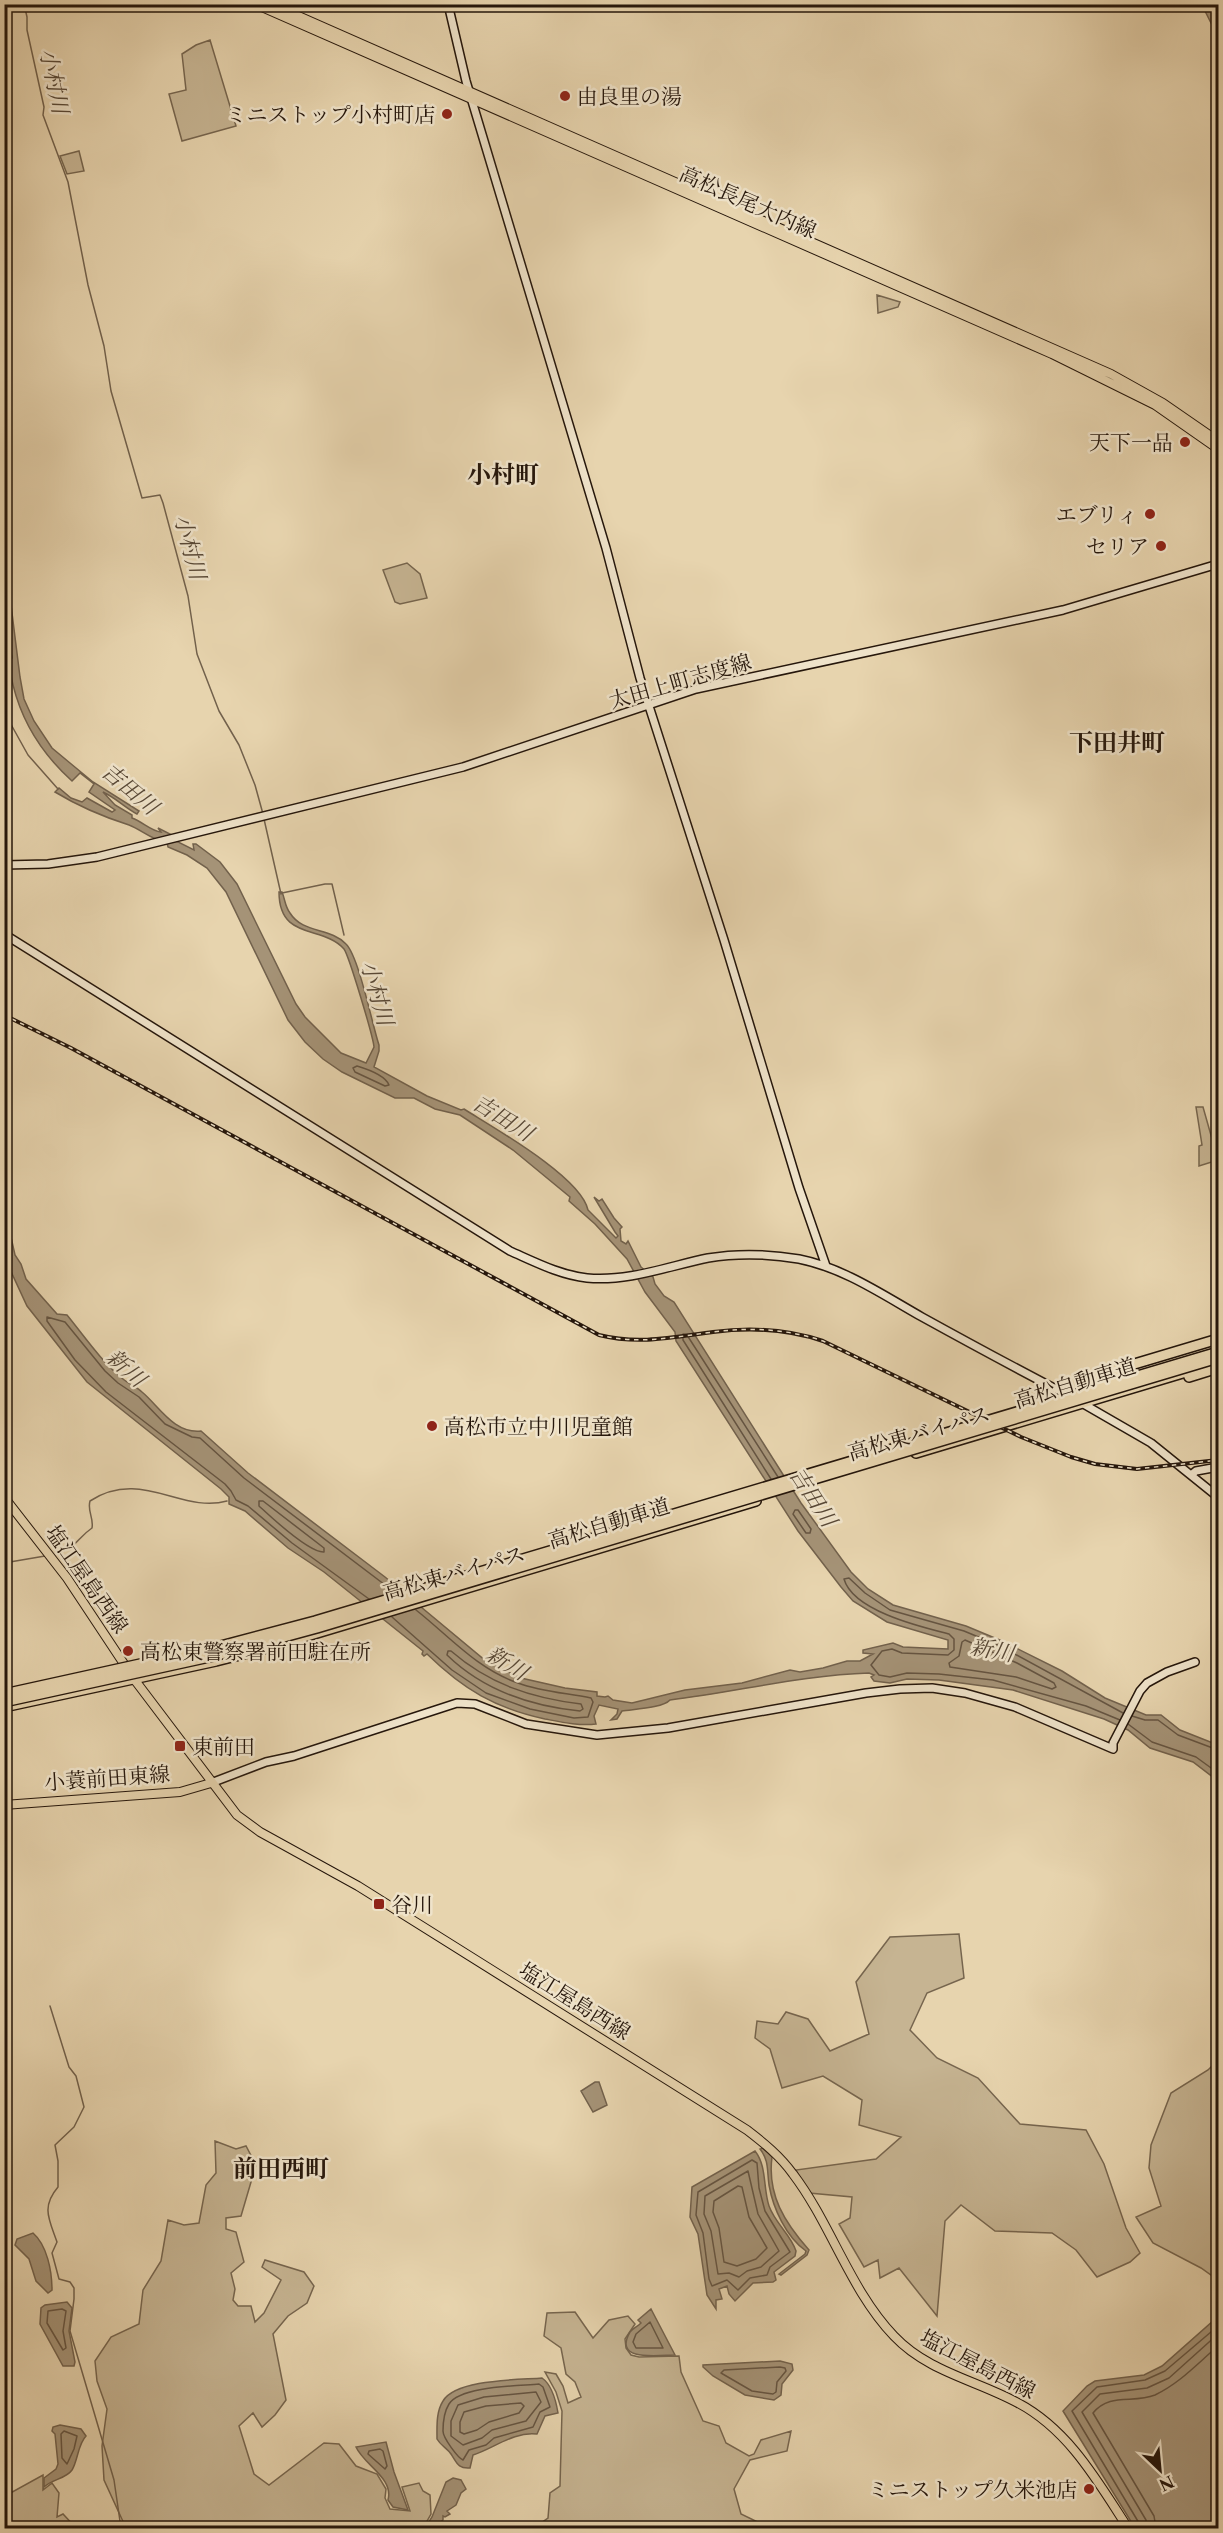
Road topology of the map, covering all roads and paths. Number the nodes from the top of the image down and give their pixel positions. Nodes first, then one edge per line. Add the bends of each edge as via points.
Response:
1 (255, 4) edge
2 (271, 4) edge
3 (448, 4) edge
4 (469, 92) junction
5 (472, 100) junction
6 (1218, 441) edge
7 (1218, 449) edge
8 (1218, 564) edge
9 (649, 704) junction
10 (4, 865) edge
11 (4, 934) edge
12 (826, 1266) junction
13 (1218, 1344) edge
14 (1218, 1360) edge
15 (1218, 1368) edge
16 (1132, 1389) junction
17 (1064, 1394) junction
18 (1083, 1404) junction
19 (1218, 1467) edge
20 (1191, 1475) junction
21 (4, 1497) edge
22 (1218, 1497) edge
23 (1195, 1662) dead end
24 (124, 1664) junction
25 (134, 1679) junction
26 (4, 1692) edge
27 (4, 1702) edge
28 (4, 1707) edge
29 (211, 1783) junction
30 (4, 1805) edge
31 (1128, 2529) edge

1 - 5 main road, 高松長尾大内線
2 - 4 main road, 高松長尾大内線
3 - 4 street
4 - 5 street
4 - 6 main road, 高松長尾大内線 via 1111,374 1163,403
5 - 7 main road, 高松長尾大内線 via 1107,380 1164,411
5 - 9 street
8 - 9 street, 太田上町志度線 via 1063,610 696,689
9 - 10 street, 太田上町志度線 via 462,767 70,862
9 - 12 street
11 - 12 street via 510,1251 565,1274 587,1278 630,1275 710,1258 756,1255
12 - 17 street
13 - 17 highway, 高松東バイパス
13 - 26 highway, 高松自動車道, bridge via 315,1621 213,1648
14 - 16 highway, 高松東バイパス
14 - 27 highway, 高松自動車道, bridge via 307,1631 214,1656
15 - 16 highway via 1140,1391
16 - 18 highway, 高松東バイパス
17 - 18 street
17 - 24 highway, 高松東バイパス, bridge via 256,1634
18 - 20 street via 1151,1443
18 - 25 highway, 高松東バイパス, bridge via 420,1602 216,1661
19 - 20 street
20 - 22 street
21 - 24 main road, 塩江屋島西線 via 67,1578
23 - 29 street via 1157,1677 1140,1691 1113,1749 1007,1704 932,1688 866,1693 668,1728 597,1735 526,1724 467,1703 266,1762
24 - 25 main road, 塩江屋島西線
24 - 26 highway, 高松東バイパス
25 - 28 highway, 高松東バイパス
25 - 29 main road, 塩江屋島西線
29 - 30 main road, 小蓑前田東線 via 180,1792
29 - 31 main road, 塩江屋島西線 via 249,1825 360,1887 768,2146 804,2190 869,2304 892,2334 933,2367 1020,2404 1048,2424 1084,2462

